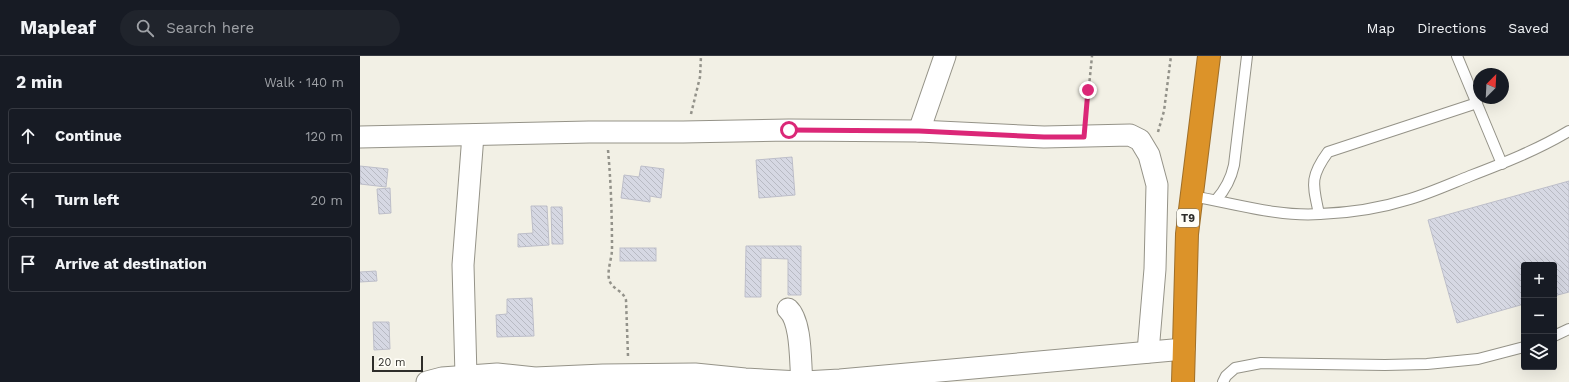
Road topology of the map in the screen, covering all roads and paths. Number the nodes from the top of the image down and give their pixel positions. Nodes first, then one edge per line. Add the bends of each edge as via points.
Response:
1 (700, 56) edge
2 (945, 56) edge
3 (1092, 56) edge
4 (1171, 56) edge
5 (1209, 56) edge
6 (1247, 56) edge
7 (1457, 56) edge
8 (1473, 94) edge
9 (1474, 104) edge
10 (1477, 104) edge
11 (919, 131) junction
12 (1569, 131) edge
13 (606, 132) junction
14 (683, 132) junction
15 (473, 135) junction
16 (360, 137) edge
17 (1084, 137) junction
18 (1149, 155) junction
19 (1502, 164) junction
20 (1191, 196) junction
21 (1216, 200) junction
22 (1319, 214) junction
23 (788, 309) dead end
24 (1569, 329) edge
25 (1557, 335) edge
26 (1521, 348) edge
27 (1184, 349) junction
28 (1148, 352) junction
29 (631, 374) junction
30 (466, 376) junction
31 (896, 379) edge
32 (841, 381) edge
33 (427, 382) edge
34 (802, 382) edge
35 (1183, 382) edge
36 (1223, 382) edge

1 - 14 path via 698,88 692,112
2 - 11 street
3 - 17 path
4 - 18 path via 1164,111
5 - 20 highway, T9
6 - 21 lane via 1234,165 1230,180
7 - 8 lane
9 - 22 lane via 1328,152 1318,165 1313,183
10 - 19 lane
11 - 14 street
11 - 17 street
12 - 19 lane
13 - 14 street
13 - 15 street
13 - 29 path via 612,251 609,279 626,300
15 - 16 street
15 - 30 street via 463,265
17 - 18 street via 1130,135 1140,140
18 - 28 street via 1156,185 1155,270
19 - 22 lane via 1410,199 1364,209
20 - 21 lane
20 - 27 highway, T9 via 1186,234
21 - 22 lane via 1275,212
23 - 34 street via 793,314 797,329
24 - 25 lane
26 - 36 lane via 1478,359 1427,364 1261,363 1235,368
27 - 28 street
27 - 35 highway, T9
28 - 31 street
29 - 30 street via 535,378 497,374
29 - 34 street via 695,374
30 - 33 street
31 - 32 street
32 - 34 street

